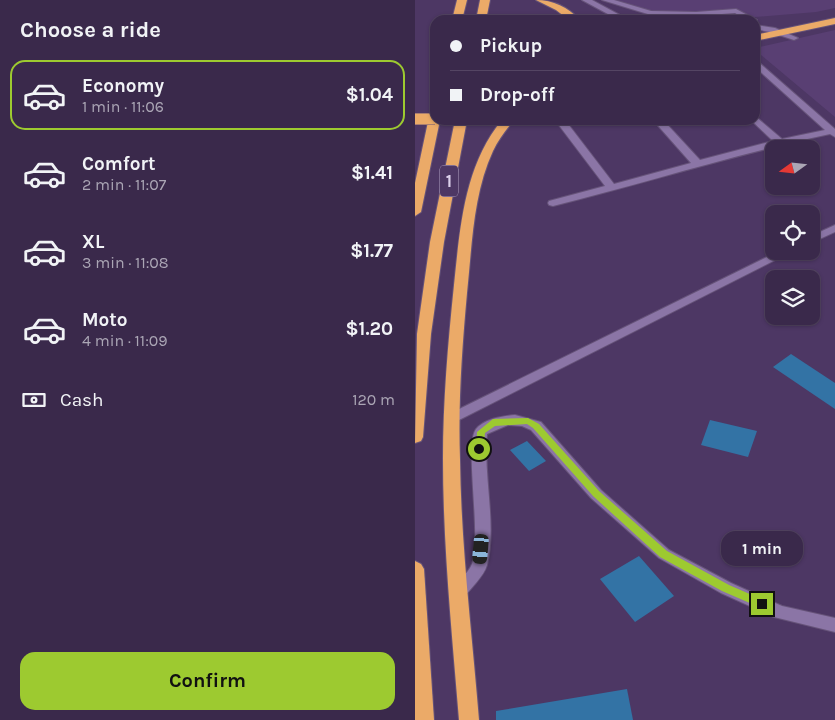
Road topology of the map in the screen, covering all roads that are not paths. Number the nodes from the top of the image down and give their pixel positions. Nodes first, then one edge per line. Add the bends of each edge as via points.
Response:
1 (462, 0) edge
2 (485, 0) edge
3 (543, 0) edge
4 (586, 0) edge
5 (606, 0) edge
6 (458, 15) edge
7 (482, 15) edge
8 (568, 15) edge
9 (615, 15) edge
10 (743, 15) edge
11 (835, 21) edge
12 (760, 28) edge
13 (835, 29) edge
14 (782, 32) junction
15 (760, 37) edge
16 (794, 38) junction
17 (760, 45) edge
18 (760, 66) edge
19 (430, 118) edge
20 (415, 119) edge
21 (760, 123) edge
22 (434, 125) edge
23 (460, 125) edge
24 (504, 125) edge
25 (564, 125) edge
26 (663, 125) edge
27 (833, 132) edge
28 (778, 140) edge
29 (791, 140) edge
30 (765, 146) edge
31 (698, 164) junction
32 (613, 188) junction
33 (553, 203) dead end
34 (415, 212) edge
35 (835, 228) edge
36 (820, 236) edge
37 (770, 260) edge
38 (452, 418) junction
39 (415, 437) edge
40 (415, 569) edge
41 (459, 592) junction
42 (835, 625) edge
43 (424, 720) edge
44 (469, 720) edge

1 - 6 highway
2 - 7 highway
3 - 8 highway
4 - 9 street
5 - 10 street via 651,13 736,11
11 - 14 highway
12 - 14 street
13 - 16 highway
14 - 15 highway
14 - 16 street
16 - 17 highway
18 - 27 street
19 - 20 highway, bridge
21 - 28 street
22 - 34 highway, 1
23 - 39 highway, 1 via 437,242 424,334
24 - 38 highway via 490,141 474,193 465,243 454,355
25 - 32 street
26 - 31 street
27 - 29 street
30 - 31 street
31 - 32 street
32 - 33 street
35 - 36 street
37 - 38 street
38 - 41 highway via 452,485
40 - 43 highway
41 - 42 street via 479,566 481,432 493,422 528,421 596,494 664,554 726,588 780,612
41 - 44 highway

